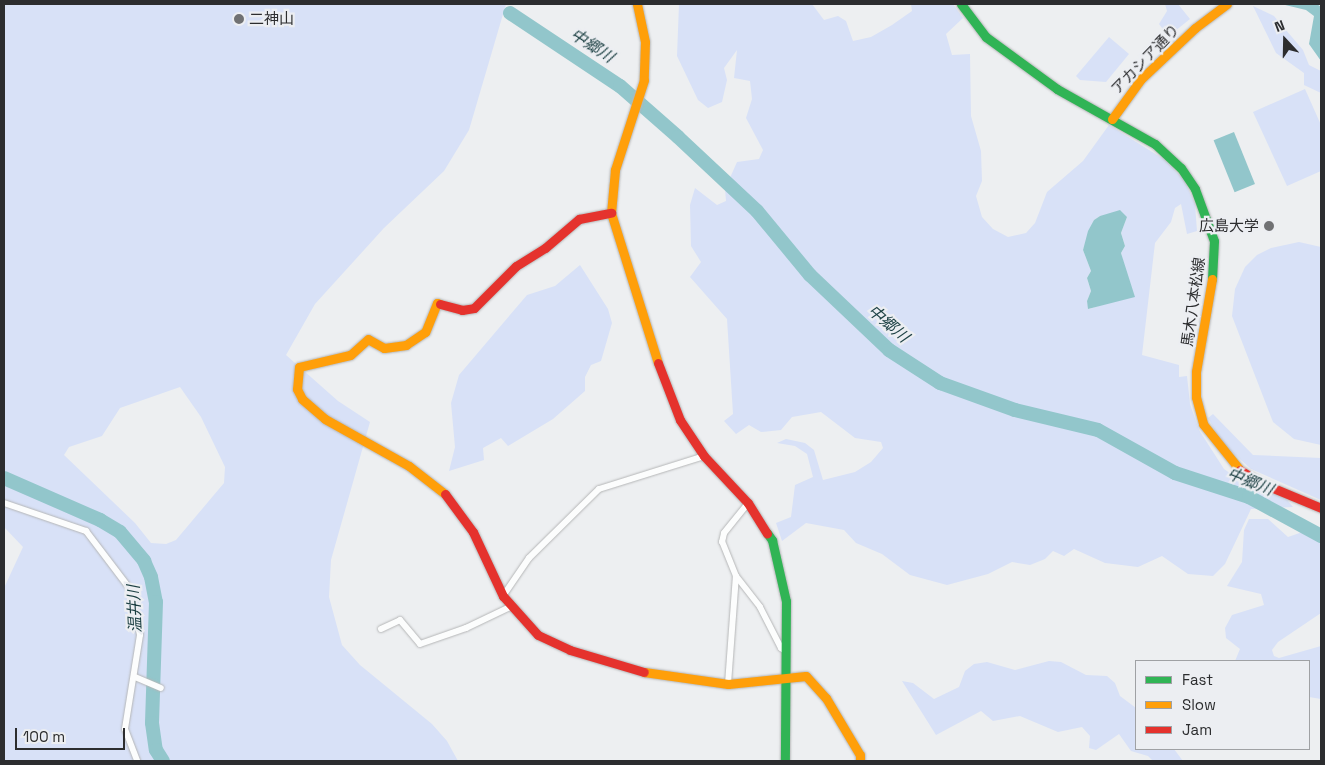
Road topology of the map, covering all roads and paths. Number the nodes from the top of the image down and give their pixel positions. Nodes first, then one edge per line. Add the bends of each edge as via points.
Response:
1 (636, 4) edge
2 (961, 4) edge
3 (1227, 4) edge
4 (1112, 119) junction
5 (611, 212) junction
6 (704, 456) junction
7 (4, 503) edge
8 (748, 503) junction
9 (1321, 508) edge
10 (736, 576) junction
11 (503, 596) junction
12 (512, 606) junction
13 (381, 629) dead end
14 (787, 652) junction
15 (136, 678) junction
16 (787, 680) junction
17 (728, 684) junction
18 (161, 688) dead end
19 (137, 761) edge
20 (785, 761) edge
21 (860, 761) edge

1 - 5 street via 645,42 644,80 615,170
2 - 4 street, 馬木八本松線 via 986,37 1057,89
3 - 4 street, アカシア通り via 1195,28 1130,92
4 - 9 street, 馬木八本松線 via 1155,144 1181,168 1196,189 1214,241 1214,272 1196,372 1196,397 1203,424 1234,466 1261,483
5 - 6 street via 667,391 680,420
5 - 11 street via 579,219 545,248 516,266 474,308 462,310 437,303 426,332 406,345 384,348 368,340 350,355 299,368 297,389 312,408 350,435 409,466 445,494 473,532
6 - 8 street
6 - 11 street via 599,489 529,558
7 - 15 street via 86,531 120,573 130,590 139,619
8 - 10 street via 724,533 722,542
8 - 14 street via 772,540 782,571
10 - 14 street via 760,607 781,648
10 - 17 street
11 - 12 street
12 - 13 street via 466,628 420,644 400,620 396,619
12 - 17 street via 538,635 570,650 630,670
14 - 16 street
15 - 18 street
15 - 19 street via 125,729
16 - 17 street
16 - 20 street
16 - 21 street via 806,676 826,698 860,755

